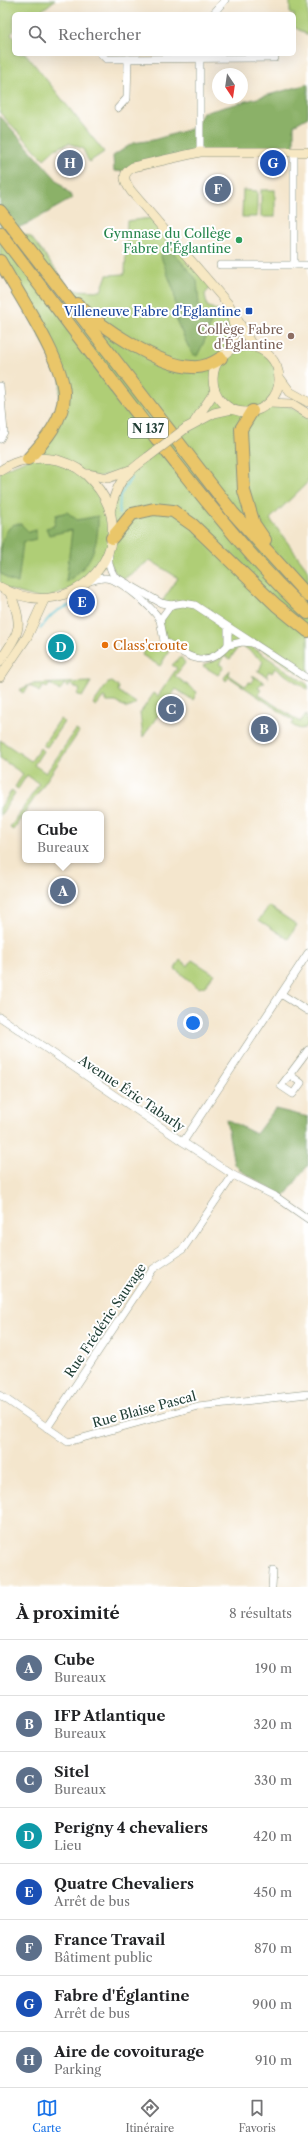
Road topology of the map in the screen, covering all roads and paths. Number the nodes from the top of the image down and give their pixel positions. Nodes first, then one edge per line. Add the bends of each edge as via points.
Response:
1 (225, 0) edge
2 (215, 12) edge
3 (103, 56) edge
4 (200, 57) edge
5 (275, 58) dead end
6 (128, 59) junction
7 (118, 108) dead end
8 (200, 152) junction
9 (294, 152) junction
10 (308, 152) edge
11 (0, 211) edge
12 (0, 233) edge
13 (0, 261) edge
14 (220, 265) dead end
15 (294, 265) junction
16 (308, 265) edge
17 (48, 275) junction
18 (228, 305) junction
19 (253, 347) junction
20 (225, 354) junction
21 (279, 377) junction
22 (0, 386) edge
23 (215, 390) junction
24 (308, 402) edge
25 (269, 403) junction
26 (232, 409) junction
27 (252, 411) junction
28 (308, 414) edge
29 (190, 425) junction
30 (0, 439) edge
31 (28, 459) junction
32 (132, 469) junction
33 (0, 471) edge
34 (86, 473) junction
35 (110, 512) junction
36 (110, 543) junction
37 (89, 581) junction
38 (293, 582) junction
39 (0, 587) edge
40 (10, 593) junction
41 (308, 596) edge
42 (44, 600) junction
43 (171, 605) junction
44 (308, 613) edge
45 (160, 620) junction
46 (228, 627) junction
47 (308, 631) edge
48 (253, 643) junction
49 (228, 645) junction
50 (0, 661) edge
51 (0, 677) edge
52 (308, 679) edge
53 (308, 953) edge
54 (281, 994) junction
55 (308, 1012) edge
56 (0, 1017) edge
57 (308, 1050) edge
58 (290, 1075) dead end
59 (183, 1142) junction
60 (233, 1175) junction
61 (308, 1219) edge
62 (308, 1394) edge
63 (1, 1398) edge
64 (47, 1428) junction
65 (273, 1571) dead end
66 (272, 1587) edge

1 - 2 street
3 - 6 street via 106,59
4 - 5 street
4 - 6 street
4 - 8 street
6 - 7 street via 127,98
8 - 9 main road
8 - 18 main road via 133,167 124,176 125,182
9 - 10 main road
9 - 15 street
11 - 17 highway, N 137
12 - 44 highway, N 137 via 226,526 288,595
13 - 31 highway via 54,356 64,394 58,419
14 - 15 street
15 - 16 street
17 - 20 highway via 96,320 130,343 172,363 205,366
17 - 38 highway, N 137 via 233,514
18 - 19 main road
18 - 20 main road via 235,330
19 - 20 main road via 244,346
19 - 21 main road via 270,357
20 - 23 main road via 213,373
21 - 24 main road via 290,392
21 - 25 main road via 275,395
22 - 30 street via 4,432
23 - 26 main road
23 - 29 main road
25 - 27 main road
25 - 28 main road via 292,404
26 - 27 main road
26 - 29 main road via 214,413
27 - 38 highway via 241,429 244,491 254,524
29 - 32 main road, bridge
31 - 33 main road
31 - 34 main road via 47,458 67,463
32 - 34 main road via 108,478
32 - 35 main road via 116,489
34 - 35 main road via 100,489
35 - 36 main road
36 - 37 main road via 100,569
36 - 43 street via 108,561 114,576 161,603
36 - 47 highway via 132,514 154,509 173,511 193,525 276,605
37 - 42 main road via 74,592
37 - 45 street via 112,579 133,593 155,612
38 - 41 highway, N 137
39 - 40 main road
40 - 42 main road
40 - 50 main road via 19,616 19,628 14,641
42 - 51 main road via 27,637
43 - 45 street
43 - 46 street via 195,605
45 - 49 street via 164,641 198,660 210,660
46 - 48 street
46 - 49 street
48 - 49 street
48 - 52 street
53 - 54 street, Avenue Éric Tabarly
54 - 55 street
54 - 59 street, Avenue Éric Tabarly
56 - 59 street, Avenue Éric Tabarly
57 - 58 street
59 - 60 street
60 - 61 street via 275,1196
60 - 64 street, Rue Frédéric Sauvage via 183,1250 152,1269
62 - 64 street, Rue Blaise Pascal via 198,1406 68,1442
63 - 64 street, Rue Blaise Pascal
65 - 66 street

